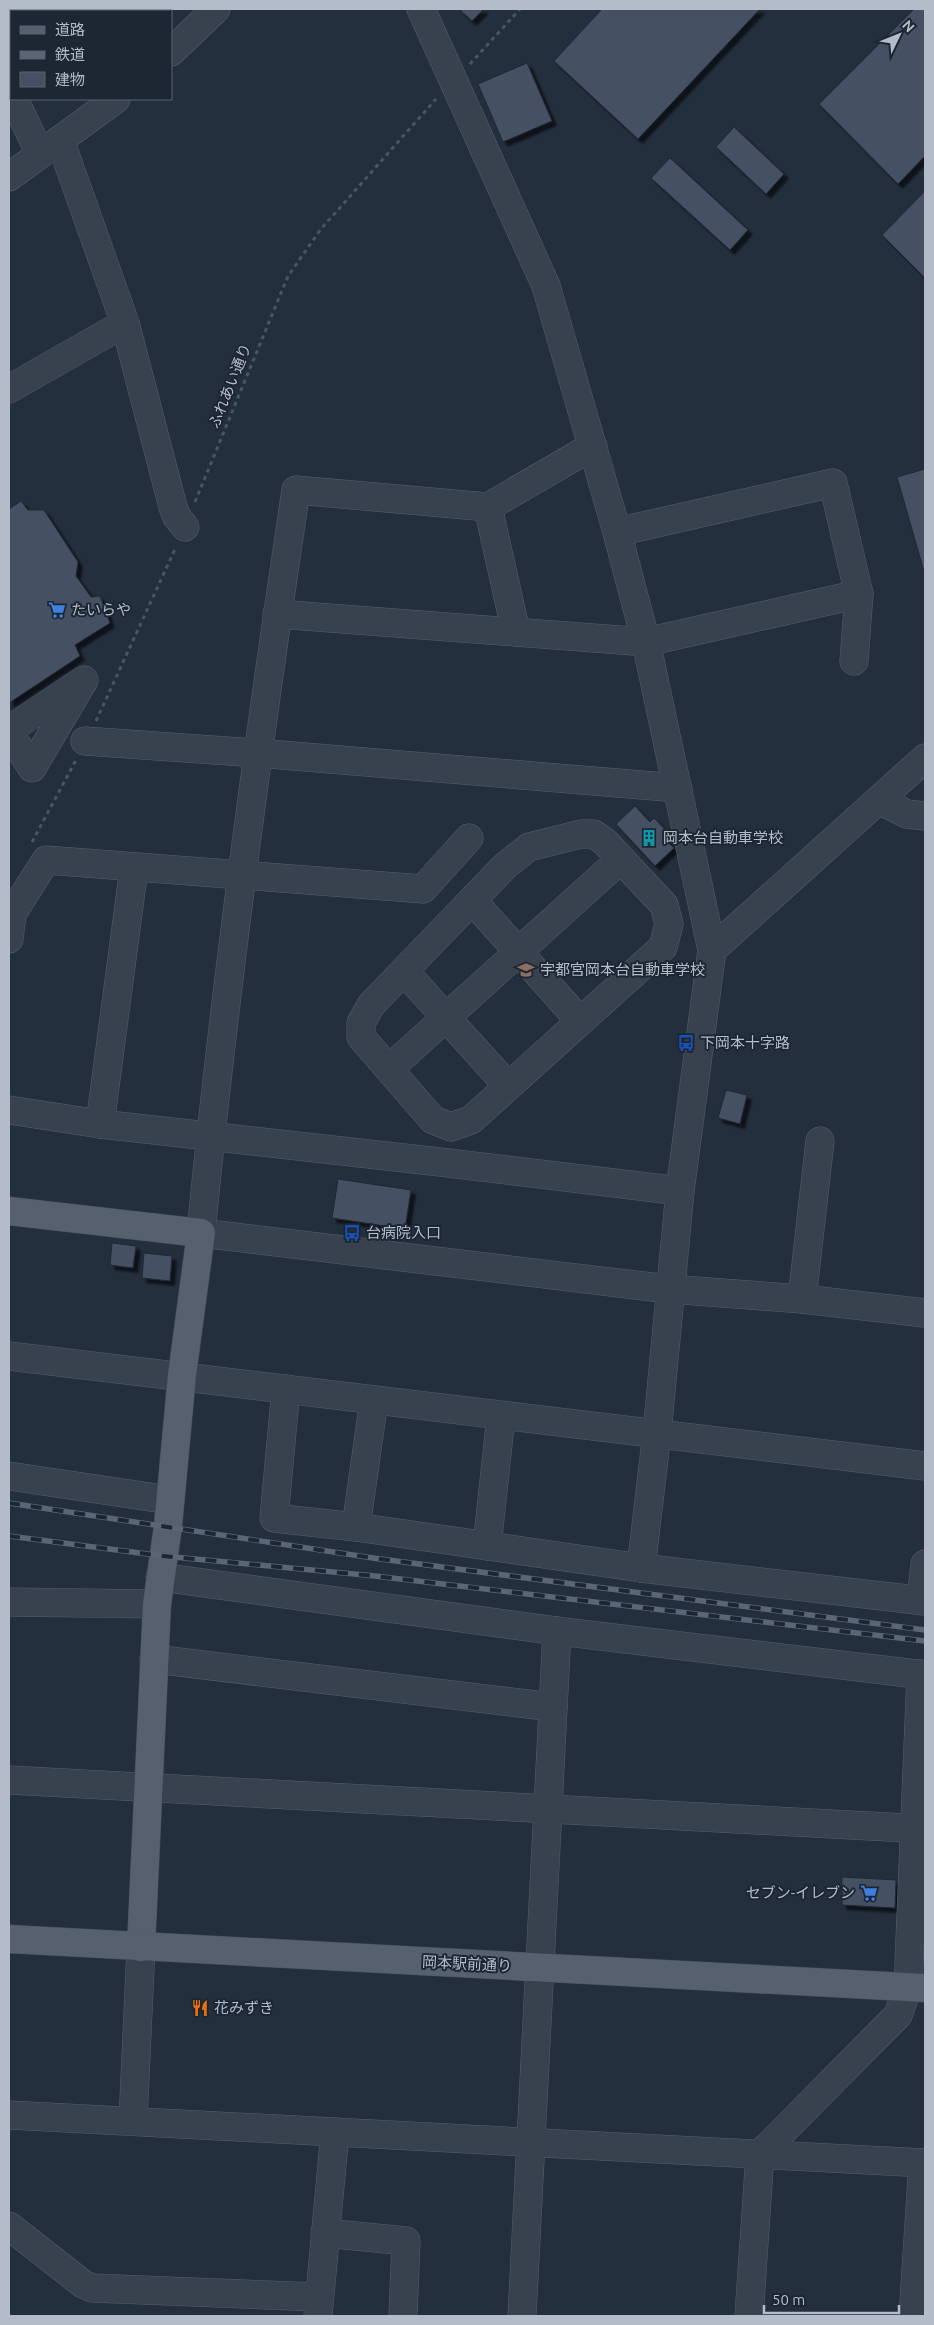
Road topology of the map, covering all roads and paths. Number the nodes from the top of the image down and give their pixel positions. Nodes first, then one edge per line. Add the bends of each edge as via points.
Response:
1 (216, 9) edge
2 (421, 9) edge
3 (520, 9) edge
4 (172, 51) edge
5 (469, 65) dead end
6 (438, 97) dead end
7 (15, 100) edge
8 (115, 100) edge
9 (50, 147) junction
10 (9, 177) edge
11 (126, 323) junction
12 (9, 389) edge
13 (593, 446) junction
14 (488, 507) junction
15 (185, 528) junction
16 (617, 532) junction
17 (859, 594) junction
18 (277, 614) junction
19 (516, 632) junction
20 (646, 642) junction
21 (854, 661) dead end
22 (85, 743) junction
23 (257, 753) junction
24 (925, 758) edge
25 (678, 788) junction
26 (879, 800) junction
27 (925, 816) edge
28 (469, 838) dead end
29 (28, 848) dead end
30 (621, 859) junction
31 (134, 868) junction
32 (242, 876) junction
33 (472, 900) junction
34 (9, 939) edge
35 (712, 950) junction
36 (518, 952) junction
37 (404, 971) junction
38 (446, 1017) junction
39 (580, 1021) junction
40 (389, 1069) junction
41 (508, 1086) junction
42 (9, 1110) edge
43 (100, 1124) junction
44 (451, 1127) junction
45 (210, 1135) junction
46 (820, 1141) dead end
47 (440, 1162) junction
48 (680, 1192) junction
49 (9, 1210) edge
50 (201, 1233) junction
51 (670, 1289) junction
52 (802, 1299) junction
53 (925, 1313) edge
54 (9, 1356) edge
55 (182, 1375) junction
56 (286, 1389) junction
57 (374, 1400) junction
58 (501, 1416) junction
59 (657, 1433) junction
60 (925, 1466) edge
61 (9, 1476) edge
62 (170, 1500) junction
63 (356, 1527) junction
64 (487, 1546) junction
65 (925, 1564) edge
66 (641, 1568) junction
67 (160, 1577) junction
68 (923, 1600) edge
69 (9, 1602) edge
70 (157, 1604) junction
71 (557, 1631) junction
72 (154, 1659) junction
73 (923, 1674) edge
74 (553, 1707) junction
75 (9, 1780) edge
76 (148, 1787) junction
77 (547, 1810) junction
78 (920, 1829) edge
79 (9, 1938) edge
80 (140, 1947) junction
81 (541, 1968) junction
82 (916, 1988) edge
83 (9, 2115) edge
84 (133, 2121) junction
85 (335, 2132) junction
86 (531, 2143) junction
87 (760, 2154) junction
88 (924, 2163) edge
89 (9, 2226) edge
90 (325, 2233) junction
91 (318, 2306) edge
92 (403, 2316) edge
93 (522, 2316) edge
94 (749, 2316) edge
95 (913, 2316) edge

1 - 4 street
2 - 13 street via 546,286
3 - 5 path
6 - 15 path, ふれあい通り via 321,230 288,276
7 - 9 street
8 - 9 street
9 - 10 street
9 - 11 street
11 - 12 street
11 - 15 street via 176,518
13 - 14 street
13 - 16 street
14 - 18 street via 296,490
14 - 19 street
15 - 22 path, ふれあい通り
16 - 17 street via 833,483
16 - 20 street
17 - 20 street
17 - 21 street
18 - 19 street
18 - 23 street
19 - 20 street
20 - 25 street
22 - 23 street
22 - 29 path, ふれあい通り
23 - 25 street
23 - 32 street
24 - 26 street
25 - 35 street
26 - 27 street via 907,814
26 - 35 street
28 - 32 street via 423,889
30 - 33 street via 594,834 580,834 528,847
30 - 36 street
30 - 39 street via 664,905 669,924 663,947
31 - 32 street
31 - 34 street via 46,860 12,914
31 - 43 street
32 - 45 street
33 - 36 street
33 - 37 street
35 - 48 street
36 - 38 street
36 - 39 street
37 - 38 street
37 - 40 street via 371,1005 361,1023 361,1037
38 - 40 street
38 - 41 street
39 - 41 street
40 - 44 street via 433,1120
41 - 44 street via 471,1120
42 - 43 street
43 - 45 street
44 - 47 street via 442,1139
45 - 47 street
45 - 50 street
46 - 52 street
47 - 48 street
48 - 51 street
49 - 50 main road
50 - 51 street
50 - 55 main road
51 - 52 street
51 - 59 street
52 - 53 street
54 - 55 street
55 - 56 street
55 - 62 main road
56 - 57 street
56 - 63 street via 274,1518
57 - 58 street
57 - 63 street
58 - 59 street
58 - 64 street
59 - 60 street
59 - 66 street
61 - 62 street
62 - 67 main road
63 - 64 street
64 - 66 street
65 - 68 street
66 - 68 street
67 - 70 main road
67 - 71 street
69 - 70 street
70 - 72 main road
71 - 73 street
71 - 74 street
72 - 74 street
72 - 76 main road
73 - 78 street
74 - 77 street
75 - 76 street
76 - 77 street
76 - 80 main road
77 - 78 street
77 - 81 street
78 - 82 street
79 - 80 main road, 岡本駅前通り
80 - 81 main road, 岡本駅前通り
80 - 84 street
81 - 82 main road, 岡本駅前通り
81 - 86 street
82 - 87 street via 898,2015
83 - 84 street
84 - 85 street
85 - 86 street
85 - 90 street
86 - 87 street
86 - 93 street
87 - 88 street
87 - 94 street
88 - 95 street
89 - 91 street via 92,2288
90 - 91 street
90 - 92 street via 406,2241

